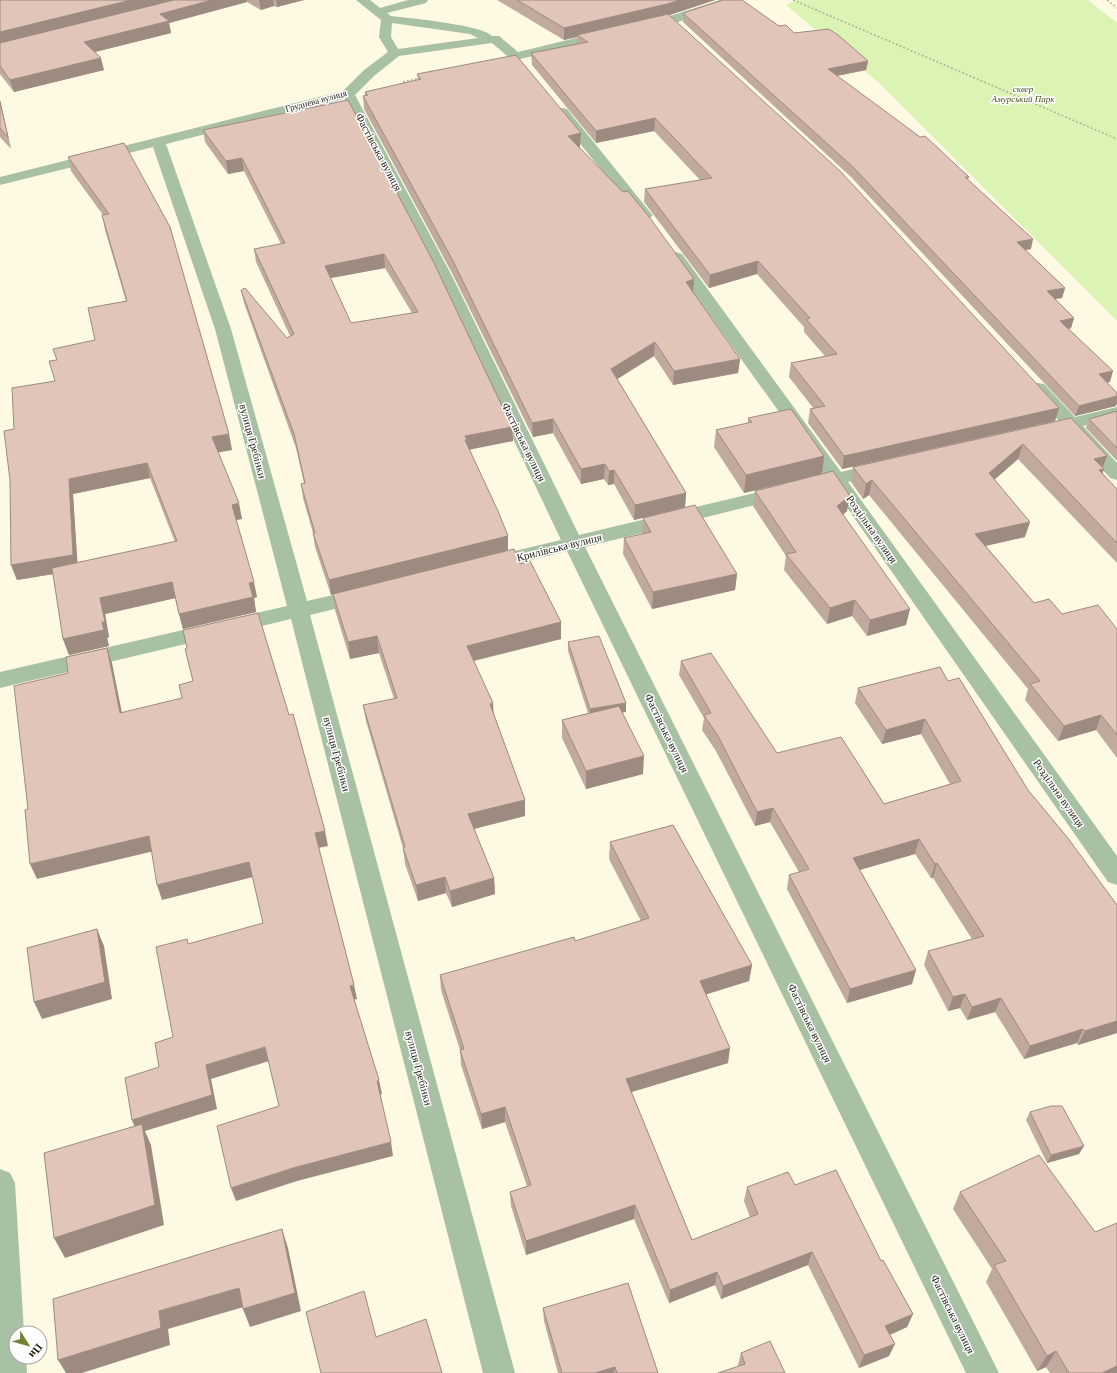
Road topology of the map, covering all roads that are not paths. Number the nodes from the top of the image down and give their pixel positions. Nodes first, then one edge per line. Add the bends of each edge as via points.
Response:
1 (362, 0) edge
2 (422, 0) edge
3 (732, 0) edge
4 (383, 15) junction
5 (671, 20) junction
6 (633, 29) edge
7 (683, 31) edge
8 (617, 33) edge
9 (495, 39) junction
10 (395, 53) junction
11 (348, 94) junction
12 (551, 99) edge
13 (158, 141) junction
14 (0, 181) edge
15 (1028, 378) edge
16 (1117, 412) edge
17 (1072, 424) junction
18 (1026, 435) edge
19 (897, 464) edge
20 (1117, 474) edge
21 (836, 478) junction
22 (573, 543) junction
23 (467, 570) edge
24 (383, 590) edge
25 (299, 612) junction
26 (0, 680) edge
27 (1117, 875) edge
28 (0, 1183) edge
29 (12, 1373) edge
30 (500, 1373) edge
31 (982, 1373) edge

1 - 4 street
2 - 4 street
3 - 5 street
4 - 9 street via 472,31
4 - 10 street via 386,43
5 - 6 street
5 - 7 street
8 - 9 street via 521,62
9 - 10 street, Груднева вулиця
10 - 11 street, Груднева вулиця via 369,73
11 - 13 street, Груднева вулиця
11 - 22 street, Фастівська вулиця via 444,276
12 - 21 street, Роздільна вулиця via 660,235
13 - 14 street, Груднева вулиця
13 - 25 street, вулиця Гребінки via 223,329
15 - 17 street
16 - 17 street
17 - 18 street
17 - 20 street
19 - 21 street, Крилівська вулиця
21 - 22 street, Крилівська вулиця
21 - 27 street, Роздільна вулиця
22 - 23 street, Крилівська вулиця
22 - 31 street, Фастівська вулиця
24 - 25 street
25 - 26 street
25 - 30 street, вулиця Гребінки
28 - 29 street

